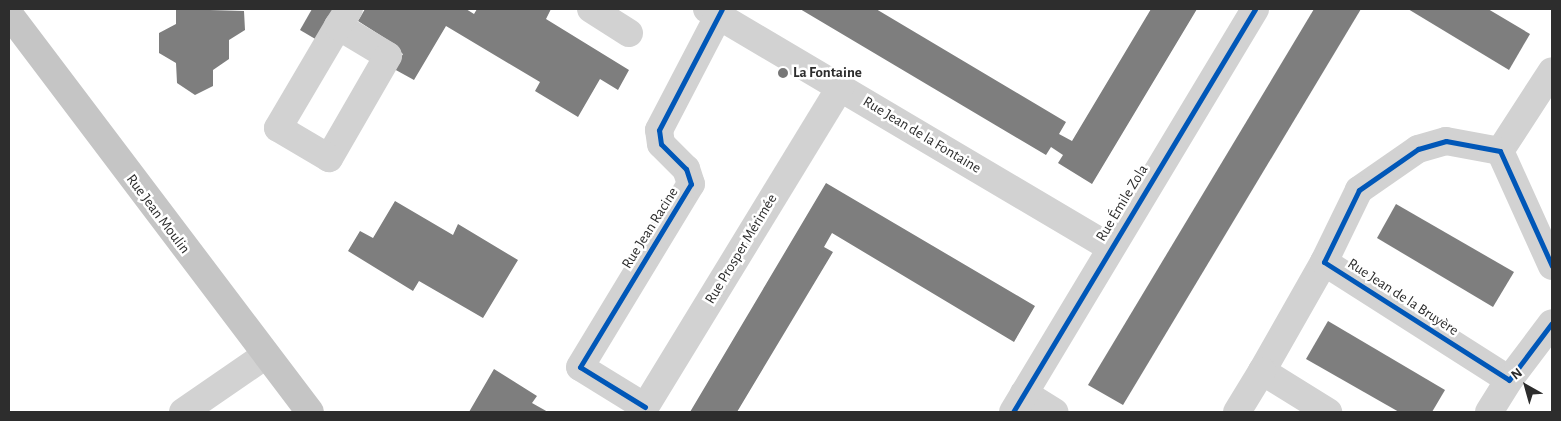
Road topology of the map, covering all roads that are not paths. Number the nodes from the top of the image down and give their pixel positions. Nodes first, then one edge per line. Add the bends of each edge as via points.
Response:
1 (591, 9) edge
2 (1255, 9) edge
3 (716, 11) edge
4 (9, 14) edge
5 (343, 18) edge
6 (629, 33) dead end
7 (1552, 71) edge
8 (840, 86) junction
9 (1500, 151) junction
10 (1110, 247) junction
11 (1324, 262) junction
12 (1552, 266) edge
13 (1552, 323) edge
14 (266, 355) junction
15 (1262, 371) junction
16 (1509, 380) junction
17 (1019, 403) edge
18 (644, 410) edge
19 (183, 412) edge
20 (310, 412) edge
21 (1054, 412) edge
22 (1236, 412) edge
23 (1328, 412) edge
24 (1489, 412) edge

1 - 6 street
2 - 10 street, Rue Émile Zola
3 - 8 street, Rue Jean de la Fontaine
3 - 18 street, Rue Jean Racine via 658,130 661,144 686,169 691,184 580,366
4 - 14 main road, Rue Jean Moulin
5 - 5 street via 278,128 329,158 388,56
7 - 9 street
8 - 10 street, Rue Jean de la Fontaine
8 - 18 street, Rue Prosper Mérimée
9 - 11 street, Rue Jean de la Bruyère via 1446,141 1418,150 1359,190
9 - 12 street
10 - 17 street, Rue Émile Zola
11 - 15 street
11 - 16 street, Rue Jean de la Bruyère
13 - 16 street
14 - 19 street
14 - 20 main road, Rue Jean Moulin
15 - 22 street
15 - 23 street
16 - 24 street
17 - 21 street

